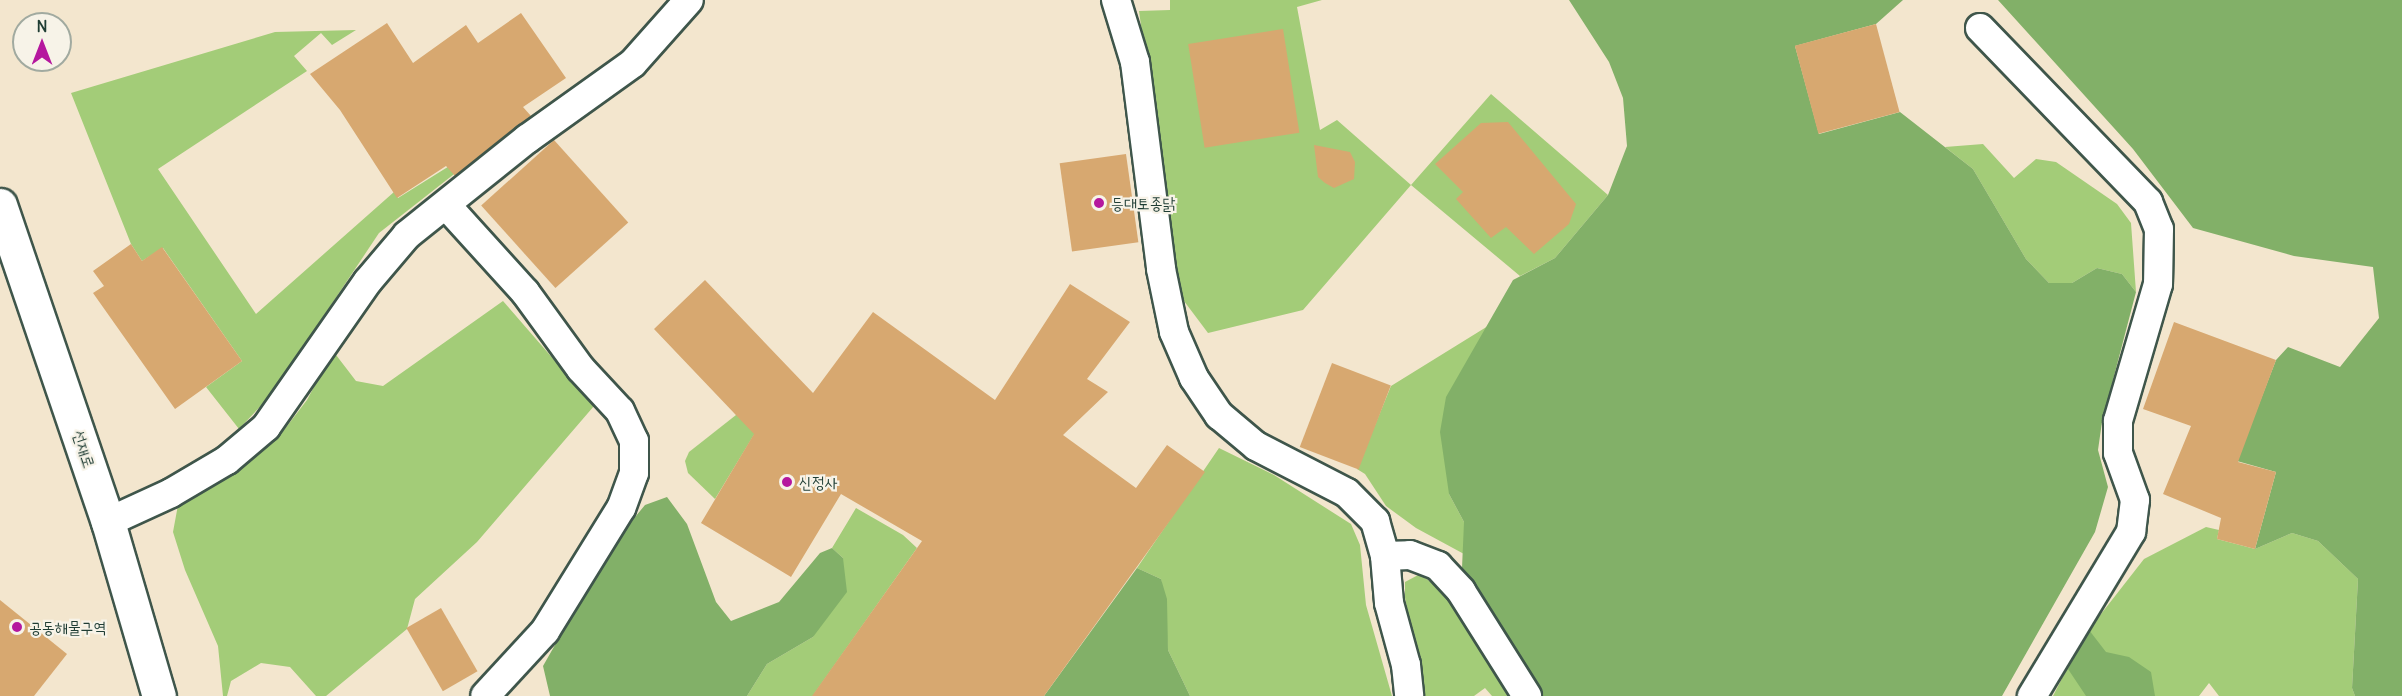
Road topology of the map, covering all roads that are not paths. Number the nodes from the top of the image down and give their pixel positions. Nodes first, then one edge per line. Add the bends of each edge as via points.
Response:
1 (689, 0) edge
2 (1116, 0) edge
3 (1980, 28) dead end
4 (446, 204) junction
5 (0, 205) edge
6 (108, 522) junction
7 (1385, 556) junction
8 (159, 696) edge
9 (485, 696) edge
10 (1410, 696) edge
11 (1527, 696) edge
12 (2032, 696) edge

1 - 4 lane via 633,63 526,139
2 - 7 lane via 1135,62 1161,269 1174,332 1194,378 1219,415 1256,446 1347,493 1375,521
3 - 12 lane via 2148,202 2159,229 2158,284 2118,421 2118,453 2135,500 2131,532
4 - 6 lane via 407,235 368,281 266,427 227,460 171,493
4 - 9 lane via 525,292 581,369 620,411 634,441 634,473 621,508 545,631
5 - 6 street, 선재로
6 - 8 street, 선재로
7 - 10 lane via 1389,603
7 - 11 lane via 1410,555 1438,566 1461,591

